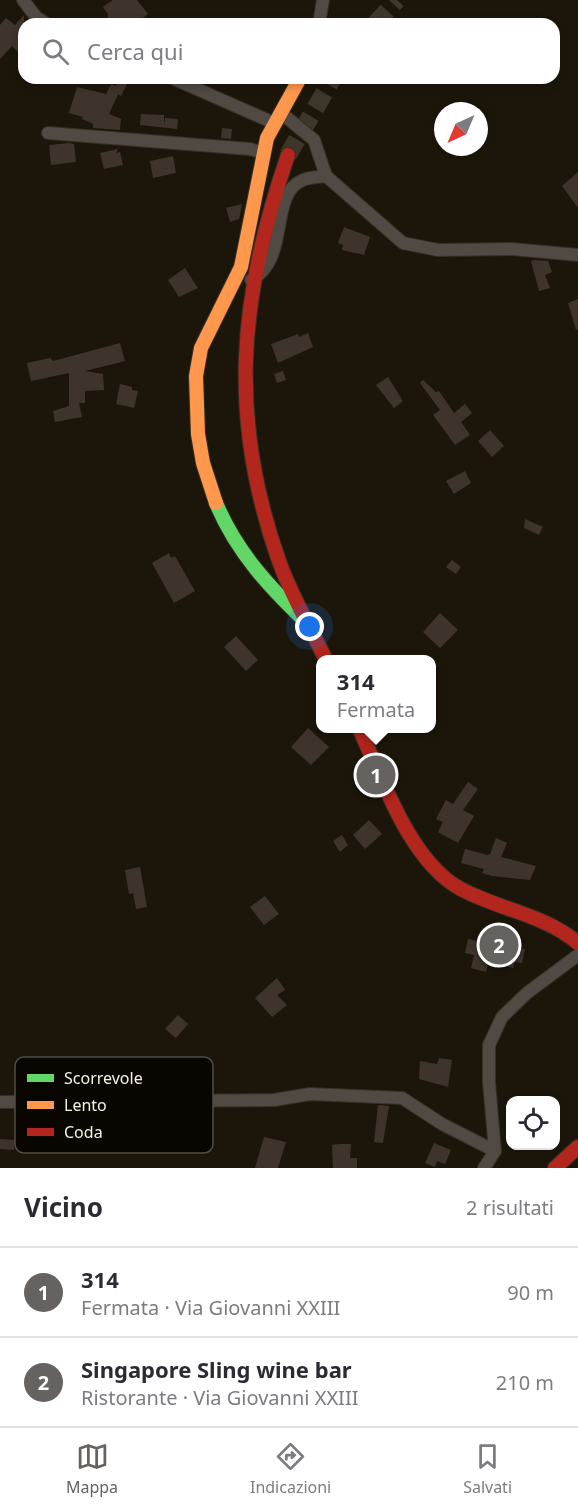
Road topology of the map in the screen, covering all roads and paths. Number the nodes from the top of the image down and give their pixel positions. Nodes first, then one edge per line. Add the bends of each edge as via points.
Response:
1 (23, 0) edge
2 (323, 0) edge
3 (38, 18) edge
4 (320, 18) edge
5 (188, 84) edge
6 (297, 84) edge
7 (277, 118) junction
8 (48, 133) dead end
9 (263, 153) junction
10 (288, 155) tunnel mouth
11 (326, 176) junction
12 (578, 255) edge
13 (251, 280) junction
14 (309, 625) junction
15 (324, 655) edge
16 (361, 733) edge
17 (577, 940) edge
18 (578, 956) edge
19 (213, 1100) edge
20 (0, 1102) edge
21 (15, 1102) edge
22 (578, 1147) edge
23 (495, 1151) junction
24 (484, 1168) edge
25 (555, 1168) edge

1 - 3 street
2 - 4 street
5 - 7 street
6 - 7 main road
7 - 9 main road
7 - 11 street via 314,140
8 - 9 street
9 - 14 main road via 240,271 213,318 202,347 195,402 198,440 208,482 240,550 262,579
10 - 13 main road via 260,237
11 - 12 street via 404,243 438,250 512,249
11 - 13 street via 302,180 286,196 272,260 263,273
13 - 14 main road via 243,339 244,418 262,512 279,563
14 - 15 main road
16 - 17 main road via 433,869 461,889 553,926
18 - 23 street via 527,993 502,1017 489,1045
19 - 23 street via 310,1094 402,1098
20 - 21 street
22 - 25 main road
23 - 24 street

